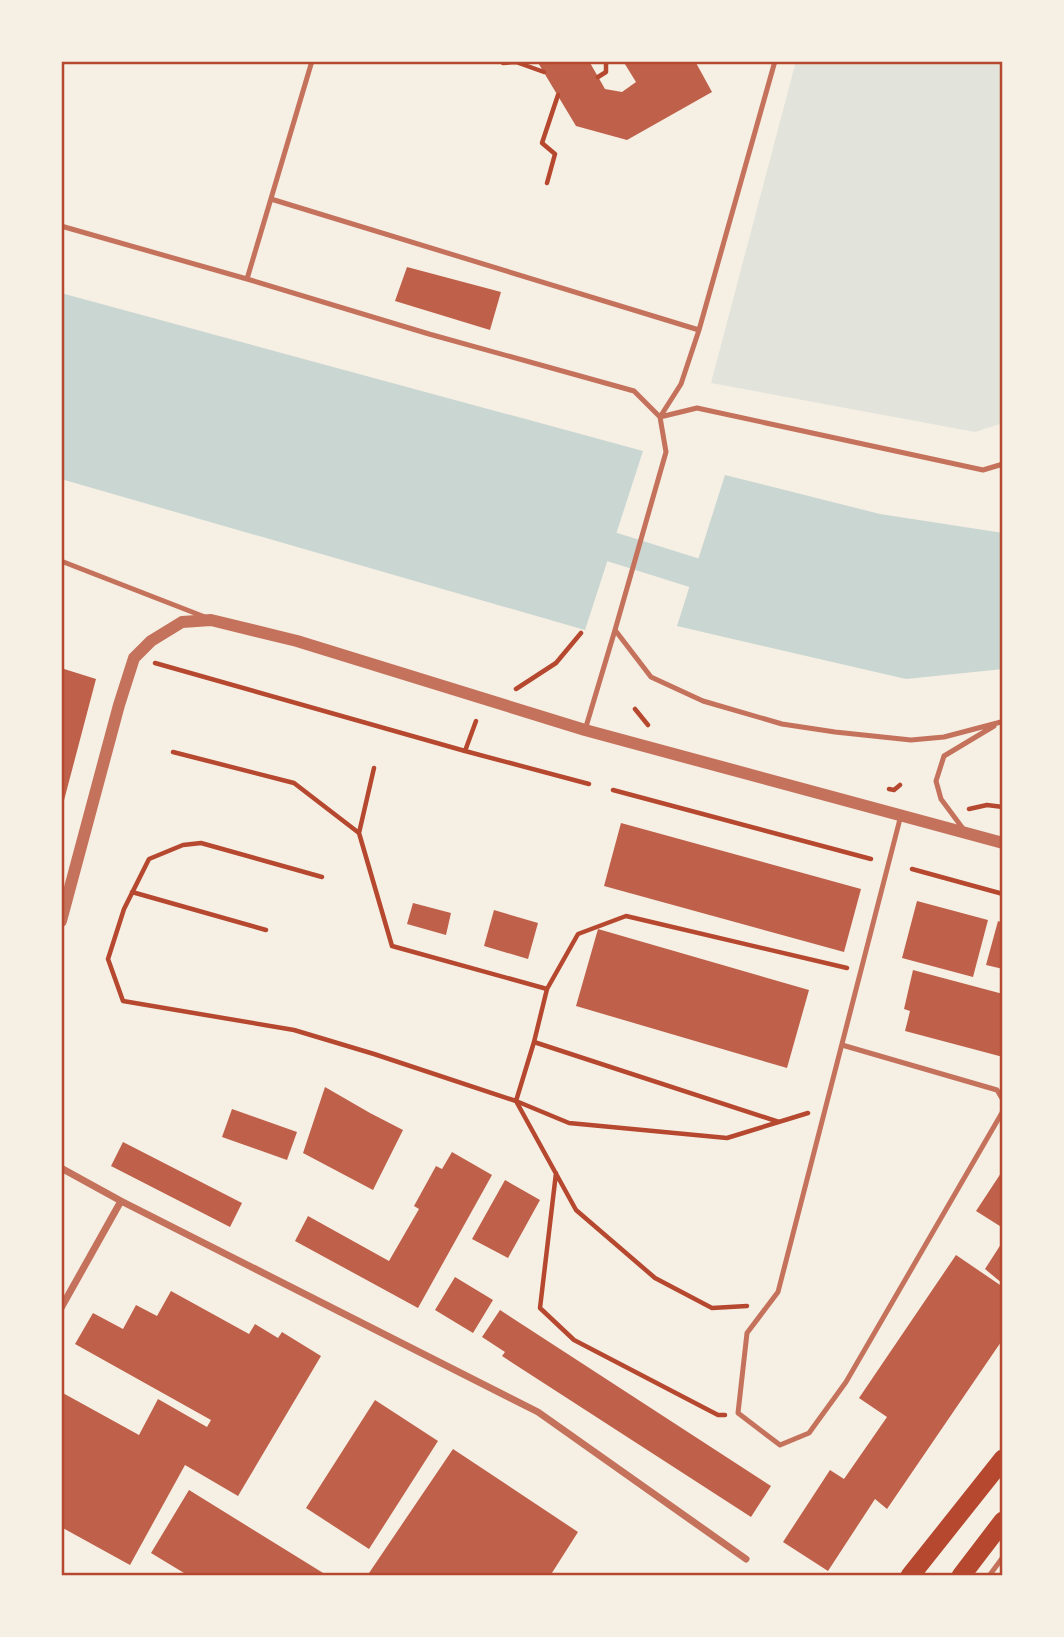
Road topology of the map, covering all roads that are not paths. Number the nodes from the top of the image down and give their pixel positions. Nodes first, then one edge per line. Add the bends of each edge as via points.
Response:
1 (312, 61) edge
2 (775, 61) edge
3 (271, 200) junction
4 (61, 226) edge
5 (247, 279) junction
6 (699, 330) junction
7 (660, 417) junction
8 (1003, 464) edge
9 (61, 561) edge
10 (211, 620) junction
11 (615, 630) junction
12 (1002, 722) edge
13 (585, 730) junction
14 (901, 815) junction
15 (965, 832) junction
16 (1001, 840) edge
17 (62, 915) edge
18 (842, 1045) junction
19 (1003, 1100) edge
20 (1003, 1111) edge
21 (61, 1168) edge
22 (121, 1201) junction
23 (61, 1308) edge
24 (1003, 1459) edge
25 (1003, 1521) edge
26 (1003, 1557) edge
27 (746, 1559) dead end
28 (910, 1576) edge
29 (961, 1576) edge
30 (989, 1576) edge

1 - 3 lane
2 - 6 lane
3 - 5 lane
3 - 6 lane
4 - 5 lane
5 - 7 lane via 634,391
6 - 7 lane via 681,384
7 - 8 lane via 697,408 983,470
7 - 11 lane via 666,452
9 - 10 lane
10 - 13 street via 297,641
10 - 17 street via 182,622 134,658
11 - 12 lane via 651,677 702,701 782,724 911,740
11 - 13 lane
12 - 15 lane via 944,756 936,782 941,799
13 - 14 street
14 - 15 street
14 - 18 lane
15 - 16 street
18 - 19 lane via 997,1090
18 - 20 lane via 778,1292 747,1333 738,1413 779,1446 809,1433 846,1382
21 - 22 street
22 - 23 street
22 - 27 street via 538,1412
24 - 28 highway
25 - 29 highway
26 - 30 lane

